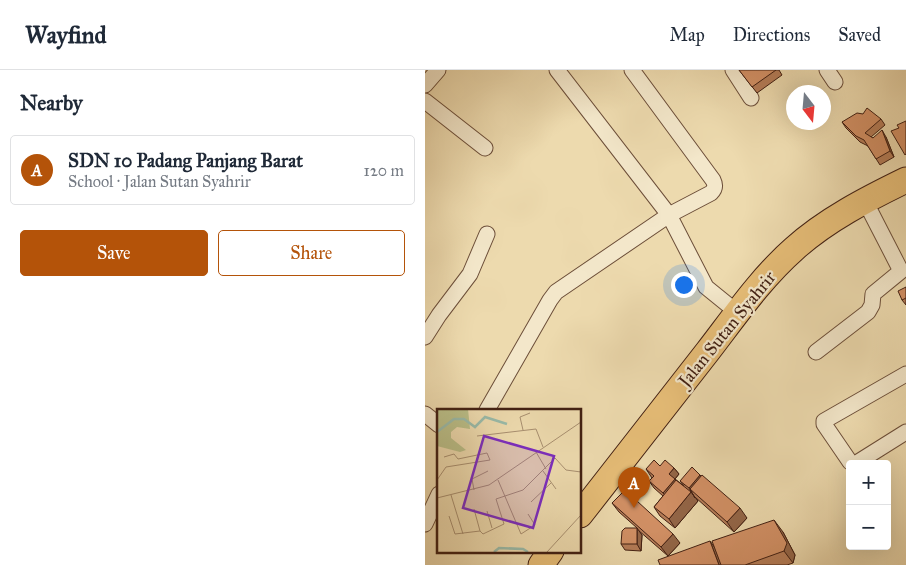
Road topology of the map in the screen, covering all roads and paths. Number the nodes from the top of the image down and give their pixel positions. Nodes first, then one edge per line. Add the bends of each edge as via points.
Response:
1 (438, 70) edge
2 (557, 70) edge
3 (632, 70) edge
4 (733, 70) edge
5 (425, 85) edge
6 (751, 98) dead end
7 (425, 101) edge
8 (485, 148) dead end
9 (906, 180) edge
10 (865, 201) junction
11 (669, 215) junction
12 (487, 234) dead end
13 (738, 312) junction
14 (425, 337) edge
15 (816, 352) dead end
16 (906, 374) edge
17 (488, 409) edge
18 (425, 414) edge
19 (437, 423) edge
20 (906, 432) edge
21 (849, 460) edge
22 (861, 460) edge
23 (437, 498) edge
24 (581, 514) edge
25 (425, 524) edge

1 - 5 street
2 - 11 street
3 - 11 street via 715,185 711,193
4 - 6 street
7 - 8 street
9 - 10 highway, Jalan Sutan Syahrir
10 - 13 highway, Jalan Sutan Syahrir via 793,249
10 - 15 street via 901,271 873,294 868,312
11 - 13 street via 706,288
11 - 17 street via 556,292
12 - 14 street via 470,274
13 - 24 highway, Jalan Sutan Syahrir
16 - 21 street via 824,421
18 - 19 street
20 - 22 street
23 - 25 street

